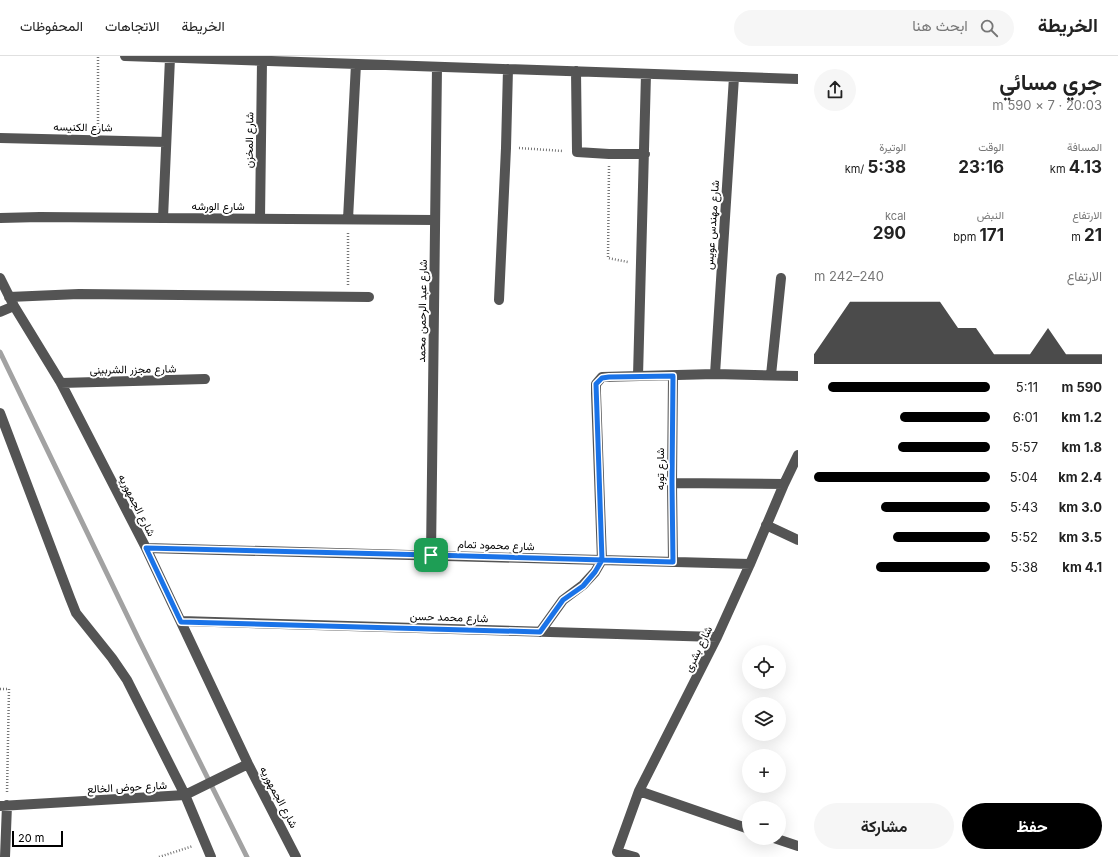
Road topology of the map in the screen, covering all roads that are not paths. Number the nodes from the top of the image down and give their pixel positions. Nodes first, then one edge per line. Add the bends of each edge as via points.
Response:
1 (125, 56) edge
2 (170, 58) junction
3 (297, 59) edge
4 (262, 61) junction
5 (356, 64) junction
6 (437, 67) junction
7 (508, 69) junction
8 (576, 71) junction
9 (646, 74) junction
10 (734, 77) junction
11 (798, 79) edge
12 (0, 138) edge
13 (166, 142) junction
14 (645, 154) junction
15 (0, 218) edge
16 (163, 218) junction
17 (260, 219) junction
18 (348, 219) junction
19 (435, 220) junction
20 (0, 278) edge
21 (781, 278) dead end
22 (9, 297) junction
23 (369, 297) dead end
24 (499, 300) dead end
25 (14, 306) junction
26 (1, 312) edge
27 (715, 374) junction
28 (770, 375) junction
29 (638, 376) junction
30 (673, 376) junction
31 (798, 376) edge
32 (205, 380) dead end
33 (61, 383) junction
34 (0, 413) edge
35 (798, 455) edge
36 (672, 483) junction
37 (784, 484) junction
38 (766, 524) junction
39 (798, 540) edge
40 (146, 548) junction
41 (431, 555) junction
42 (602, 560) junction
43 (673, 562) junction
44 (750, 564) junction
45 (181, 622) junction
46 (540, 632) junction
47 (717, 637) junction
48 (248, 764) junction
49 (639, 792) junction
50 (185, 795) junction
51 (3, 806) edge
52 (742, 827) edge
53 (786, 842) edge
54 (798, 846) edge
55 (618, 854) edge
56 (5, 857) edge
57 (211, 857) edge
58 (296, 857) edge
59 (635, 857) edge

1 - 2 street
2 - 4 street
2 - 13 street
3 - 4 street
3 - 5 street
4 - 17 street, شارع المخزن
5 - 6 street
5 - 18 street
6 - 7 street
6 - 19 street, شارع عبد الرحمن محمد
7 - 8 street
7 - 24 street
8 - 9 street
8 - 14 street via 577,152
9 - 10 street
9 - 14 street
10 - 11 street
10 - 27 street, شارع مهندس عويس
12 - 13 street, شارع الكنيسه
13 - 16 street
14 - 29 street
15 - 16 street, شارع الورشه
16 - 17 street, شارع الورشه
17 - 18 street, شارع الورشه
18 - 19 street, شارع الورشه
19 - 41 street, شارع عبد الرحمن محمد
20 - 22 street, شارع الجمهوريه
21 - 28 street
22 - 23 street via 78,294
22 - 25 street, شارع الجمهوريه
25 - 26 street
25 - 33 street, شارع الجمهوريه
27 - 28 street
27 - 30 street
28 - 31 street
29 - 30 street
29 - 42 street via 602,378 596,384
30 - 36 street, شارع توبه
32 - 33 street, شارع مجزر الشربينى
33 - 40 street, شارع الجمهوريه
34 - 50 street via 76,613 127,680
35 - 37 street, شارع بشرى
36 - 37 street
36 - 43 street, شارع توبه
37 - 38 street, شارع بشرى
38 - 39 street
38 - 44 street, شارع بشرى
40 - 41 street, شارع محمود تمام
40 - 45 street, شارع الجمهوريه
41 - 42 street, شارع محمود تمام
42 - 43 street, شارع محمود تمام
42 - 46 street via 583,586 563,600
43 - 44 street, شارع محمود تمام
44 - 47 street, شارع بشرى
45 - 46 street, شارع محمد حسن
45 - 48 street, شارع الجمهوريه
46 - 47 street, شارع محمد حسن
47 - 49 street, شارع بشرى
48 - 50 street, شارع حوض الخالع
48 - 58 street, شارع الجمهوريه
49 - 52 street
49 - 55 street, شارع بشرى
50 - 51 street, شارع حوض الخالع
50 - 57 street
51 - 56 street
53 - 54 street
55 - 59 street

